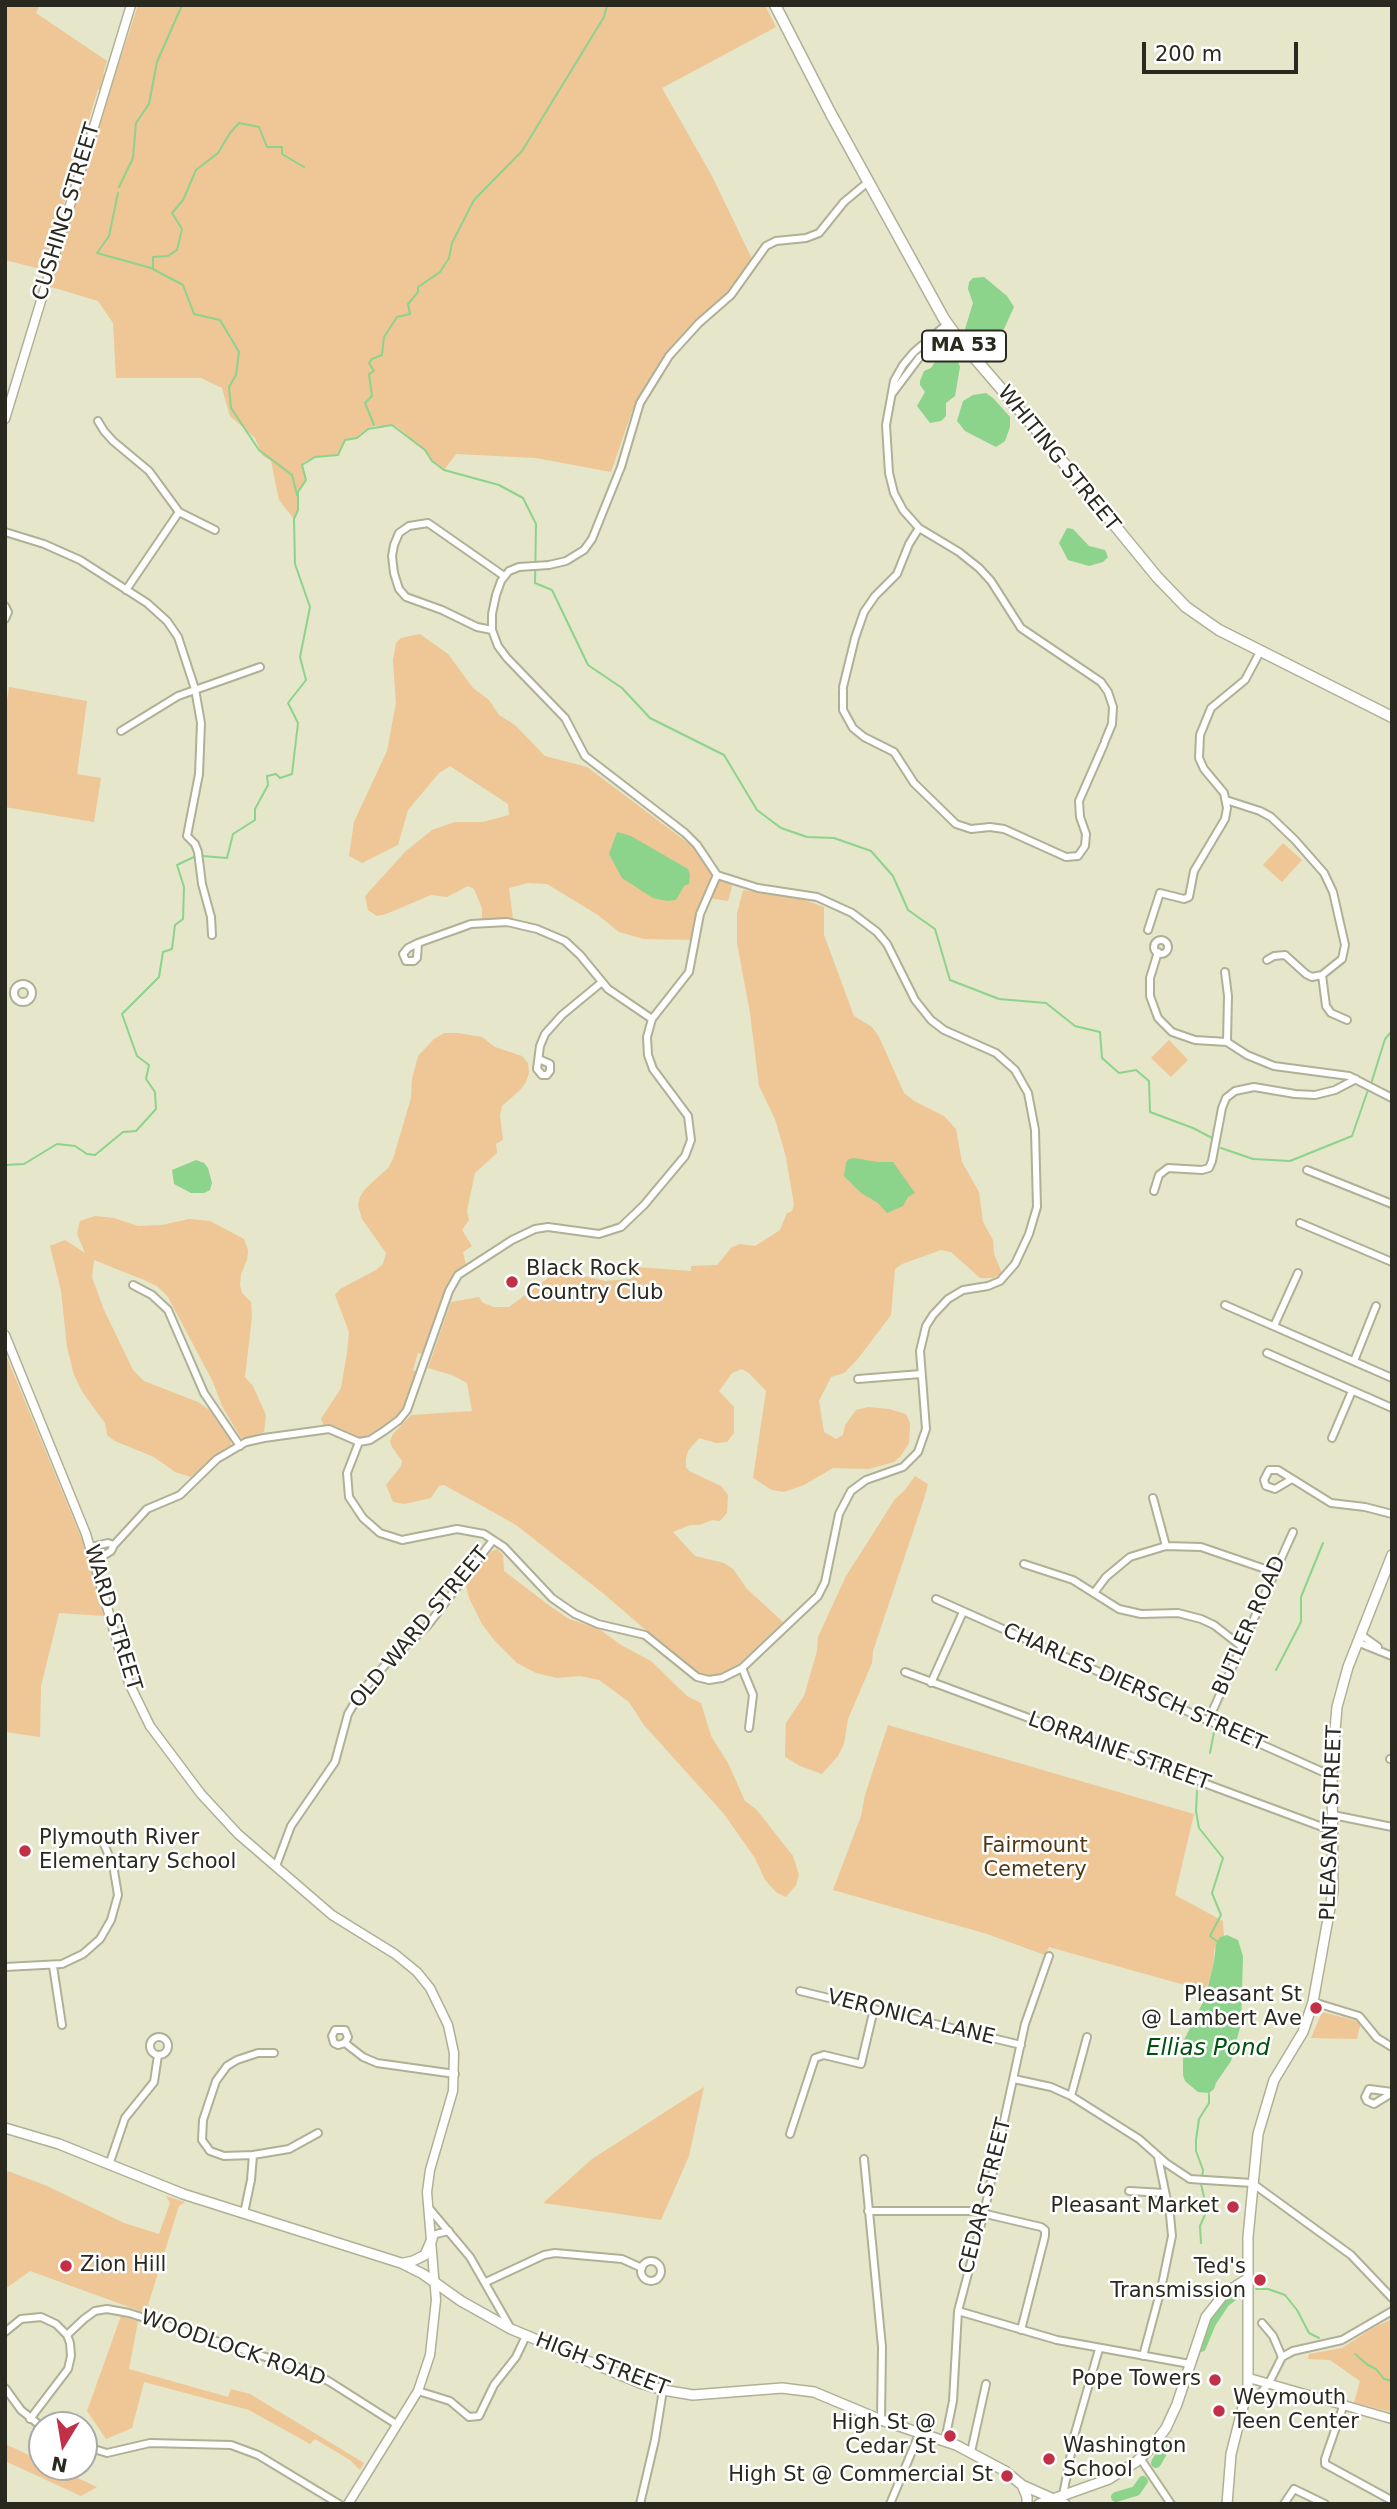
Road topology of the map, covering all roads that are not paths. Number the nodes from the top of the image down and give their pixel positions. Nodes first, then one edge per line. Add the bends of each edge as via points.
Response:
1 (131, 5) edge
2 (775, 5) edge
3 (868, 182) junction
4 (950, 328) junction
5 (5, 418) edge
6 (99, 421) dead end
7 (179, 512) junction
8 (919, 528) junction
9 (215, 530) dead end
10 (5, 532) edge
11 (503, 576) junction
12 (126, 590) junction
13 (5, 606) edge
14 (5, 619) edge
15 (492, 630) junction
16 (1260, 652) junction
17 (260, 667) dead end
18 (195, 689) junction
19 (1392, 717) edge
20 (121, 731) dead end
21 (1226, 800) junction
22 (717, 876) junction
23 (1148, 930) dead end
24 (212, 935) dead end
25 (418, 943) dead end
26 (1158, 953) dead end
27 (1267, 960) dead end
28 (1225, 972) dead end
29 (1322, 975) junction
30 (602, 982) junction
31 (652, 1019) junction
32 (1347, 1020) dead end
33 (1227, 1042) junction
34 (539, 1059) dead end
35 (1356, 1079) junction
36 (1392, 1098) edge
37 (1307, 1170) dead end
38 (1154, 1191) dead end
39 (1392, 1204) edge
40 (1300, 1223) dead end
41 (1392, 1262) edge
42 (1298, 1273) dead end
43 (133, 1285) dead end
44 (1225, 1306) dead end
45 (1376, 1306) dead end
46 (1273, 1326) junction
47 (5, 1335) edge
48 (1266, 1353) dead end
49 (1354, 1361) junction
50 (921, 1374) junction
51 (1392, 1378) edge
52 (858, 1379) dead end
53 (1352, 1391) junction
54 (1392, 1408) edge
55 (1332, 1438) dead end
56 (359, 1442) junction
57 (240, 1446) junction
58 (1292, 1479) dead end
59 (1153, 1498) dead end
60 (1392, 1514) edge
61 (1293, 1532) dead end
62 (493, 1539) junction
63 (114, 1545) junction
64 (1166, 1546) junction
65 (91, 1547) junction
66 (1392, 1555) edge
67 (95, 1561) junction
68 (1024, 1564) dead end
69 (1274, 1572) junction
70 (1094, 1592) junction
71 (936, 1599) dead end
72 (963, 1612) junction
73 (1359, 1638) junction
74 (1241, 1646) junction
75 (1392, 1656) edge
76 (742, 1668) junction
77 (905, 1672) dead end
78 (931, 1683) junction
79 (1208, 1721) junction
80 (749, 1728) dead end
81 (1332, 1776) junction
82 (1333, 1815) junction
83 (1392, 1827) edge
84 (1333, 1832) junction
85 (103, 1842) dead end
86 (276, 1866) junction
87 (1049, 1956) dead end
88 (53, 1966) junction
89 (5, 1967) edge
90 (800, 1991) dead end
91 (1313, 2002) junction
92 (874, 2009) junction
93 (62, 2025) dead end
94 (1087, 2036) dead end
95 (345, 2043) dead end
96 (1021, 2045) junction
97 (1392, 2047) edge
98 (274, 2053) dead end
99 (158, 2055) dead end
100 (455, 2074) junction
101 (1014, 2079) junction
102 (1071, 2096) junction
103 (5, 2128) edge
104 (318, 2133) dead end
105 (790, 2134) dead end
106 (253, 2155) junction
107 (1158, 2157) junction
108 (864, 2159) dead end
109 (109, 2165) junction
110 (1252, 2183) junction
111 (1129, 2191) dead end
112 (1165, 2193) junction
113 (428, 2207) junction
114 (868, 2211) junction
115 (244, 2213) junction
116 (984, 2213) junction
117 (449, 2231) junction
118 (432, 2239) junction
119 (401, 2263) junction
120 (642, 2268) dead end
121 (1247, 2279) junction
122 (486, 2282) junction
123 (435, 2284) junction
124 (1392, 2298) edge
125 (958, 2311) junction
126 (1392, 2311) edge
127 (1262, 2323) dead end
128 (511, 2329) junction
129 (1021, 2329) junction
130 (5, 2332) edge
131 (67, 2335) junction
132 (526, 2336) junction
133 (1099, 2348) junction
134 (1143, 2356) junction
135 (1282, 2357) junction
136 (1189, 2364) junction
137 (1249, 2378) junction
138 (1269, 2383) junction
139 (986, 2384) dead end
140 (5, 2388) edge
141 (663, 2390) junction
142 (418, 2391) junction
143 (1259, 2395) dead end
144 (1344, 2404) junction
145 (36, 2411) edge
146 (28, 2417) edge
147 (1390, 2417) edge
148 (881, 2420) junction
149 (396, 2424) junction
150 (920, 2432) junction
151 (945, 2440) junction
152 (98, 2450) edge
153 (971, 2452) junction
154 (1143, 2461) junction
155 (1022, 2485) junction
156 (1051, 2499) junction
157 (1064, 2499) edge
158 (1390, 2500) edge
159 (339, 2504) edge
160 (348, 2504) edge
161 (640, 2504) edge
162 (890, 2504) edge
163 (1027, 2504) edge
164 (1039, 2504) edge
165 (1171, 2504) edge
166 (1227, 2504) edge
167 (1284, 2504) edge
168 (1325, 2504) edge

1 - 5 street, CUSHING STREET
2 - 3 main road, WHITING STREET / MA 53
3 - 4 main road, WHITING STREET / MA 53
3 - 11 street via 819,233 766,246 731,295 661,366 640,403 621,467 584,550 566,561 514,569
4 - 8 street via 925,342 903,365 894,382 886,425 890,479 900,506
4 - 16 main road, WHITING STREET / MA 53 via 1157,578 1186,607
6 - 7 street via 113,441 157,481
7 - 9 street
7 - 12 street
8 - 8 street via 979,568 1021,628 1101,681 1108,692 1112,724 1079,801 1086,846 1078,856 1066,857 1004,829 956,824 914,783 894,752 853,728 843,710 843,689 863,612 897,574
10 - 12 street via 60,550
11 - 15 street
11 - 15 street via 428,523 403,529 394,545 392,564 402,594
12 - 18 street via 167,621 178,637
13 - 14 street
15 - 22 street via 507,658 565,718 585,756 685,833
16 - 19 main road, MA 53
16 - 21 street via 1245,680 1211,708 1200,735 1200,762
17 - 18 street
18 - 20 street
18 - 24 street via 202,747 187,836 199,856
21 - 23 street via 1225,819 1194,871 1190,895 1184,899 1160,893
21 - 29 street via 1271,817 1324,873 1345,945 1342,959
22 - 31 street via 700,914 689,972
22 - 50 street via 817,897 852,913 887,943 915,1000 931,1020 996,1052 1028,1093 1038,1188 1030,1234 1000,1281 963,1290 940,1307 922,1339
25 - 30 street via 471,924 513,923 565,942
26 - 33 street via 1149,990 1162,1022 1183,1038
27 - 29 street via 1285,955 1306,974
28 - 33 street
29 - 32 street via 1326,1006
30 - 31 street
30 - 34 street via 550,1028 540,1045
31 - 56 street via 647,1043 650,1061 690,1121 691,1140 685,1156 621,1227 599,1234 535,1228 458,1275 407,1410 384,1431
33 - 35 street via 1274,1066
35 - 36 street
35 - 38 street via 1315,1095 1254,1087 1234,1091 1222,1108 1209,1168 1168,1168 1159,1175
37 - 39 street
40 - 41 street
42 - 46 street
43 - 57 street via 168,1310 204,1393
44 - 46 street
45 - 49 street
46 - 49 street
47 - 65 street, WARD STREET
48 - 53 street
49 - 51 street
50 - 52 street
50 - 76 street via 926,1429 918,1452 903,1466 851,1491 839,1514 818,1596
53 - 54 street
53 - 55 street
56 - 57 street via 329,1429 255,1439
56 - 62 street via 347,1473 347,1489 353,1505 373,1528 402,1540 457,1529
57 - 63 street via 217,1459 180,1495 148,1508
58 - 60 street via 1331,1503
59 - 64 street
61 - 69 street, BUTLER ROAD
62 - 76 street via 552,1598 575,1614 645,1634 696,1676 716,1680
62 - 86 street, OLD WARD STREET via 428,1625 361,1692 348,1714 335,1762 292,1826
63 - 65 street
63 - 67 street
64 - 69 street via 1201,1547
64 - 70 street via 1130,1557
65 - 67 street, WARD STREET
66 - 73 main road, PLEASANT STREET
67 - 86 street, WARD STREET via 129,1684 150,1726 216,1813
68 - 70 street
69 - 74 street, BUTLER ROAD
70 - 74 street via 1130,1613 1178,1613 1201,1619
71 - 72 street, CHARLES DIERSCH STREET
72 - 78 street
72 - 79 street, CHARLES DIERSCH STREET
73 - 75 street
73 - 81 main road, PLEASANT STREET via 1337,1707
74 - 79 street, BUTLER ROAD
76 - 80 street via 753,1695
77 - 78 street, LORRAINE STREET
78 - 84 street, LORRAINE STREET
79 - 81 street, CHARLES DIERSCH STREET
81 - 82 main road, PLEASANT STREET
82 - 83 street
82 - 84 main road, PLEASANT STREET
84 - 91 main road, PLEASANT STREET via 1332,1905
85 - 88 street via 117,1885 111,1920 92,1948
86 - 100 street, WARD STREET via 332,1915 403,1959 424,1979 447,2025
87 - 96 street, CEDAR STREET
88 - 89 street
88 - 93 street
90 - 92 street, VERONICA LANE
91 - 97 street via 1359,2016 1377,2038
91 - 110 main road, PLEASANT STREET via 1304,2032 1271,2090 1258,2134
92 - 96 street, VERONICA LANE
92 - 105 street via 861,2064 824,2055 815,2058
94 - 102 street
95 - 100 street via 377,2063
96 - 101 street, CEDAR STREET
98 - 106 street via 258,2053 227,2066 216,2081 203,2120 202,2140 210,2151 225,2156
99 - 109 street via 154,2082 125,2118
100 - 113 street, WARD STREET via 450,2108 430,2170
101 - 102 street
101 - 116 street, CEDAR STREET
102 - 107 street via 1139,2139
103 - 109 main road, HIGH STREET
104 - 106 street via 289,2149
106 - 115 street
107 - 110 street via 1195,2181
107 - 112 street
108 - 114 street
109 - 115 main road, HIGH STREET
110 - 121 main road, PLEASANT STREET
110 - 124 street via 1358,2260
111 - 112 street
112 - 134 street via 1171,2244
113 - 117 street
113 - 118 street, WARD STREET
114 - 116 street
114 - 148 street via 882,2347
115 - 119 main road, HIGH STREET
116 - 125 street, CEDAR STREET
116 - 129 street via 1045,2230
117 - 118 street
117 - 122 street
118 - 119 main road via 422,2257
118 - 123 street, WARD STREET
119 - 123 main road, HIGH STREET
120 - 122 street via 622,2259 555,2253
121 - 136 main road via 1230,2288 1210,2311
121 - 137 main road, PLEASANT STREET
122 - 128 street
123 - 128 main road, HIGH STREET
123 - 142 street, WARD STREET via 430,2355
125 - 129 street
125 - 151 street, CEDAR STREET via 953,2401
126 - 135 street via 1342,2340
127 - 135 street
128 - 132 main road, HIGH STREET
129 - 133 street
130 - 131 street via 34,2317 51,2320
131 - 145 street via 71,2350 68,2369
131 - 149 street, WOODLOCK ROAD via 95,2311 129,2313 309,2371
132 - 141 main road, HIGH STREET
132 - 142 street via 479,2416 469,2417 450,2401
133 - 134 street
133 - 157 street via 1072,2448
134 - 136 street
135 - 138 street
136 - 154 main road via 1166,2428
137 - 138 street
137 - 166 main road, PLEASANT STREET via 1231,2454
138 - 143 street
138 - 144 street
139 - 153 street
140 - 146 street
141 - 148 main road, HIGH STREET via 701,2395 803,2390
141 - 161 street
142 - 149 street, WARD STREET
144 - 147 street
144 - 158 street via 1325,2464
148 - 150 main road, HIGH STREET
149 - 160 street, WARD STREET
150 - 151 main road, HIGH STREET
150 - 162 street
151 - 153 main road, HIGH STREET
152 - 159 street via 107,2453 144,2443 231,2445 258,2455
153 - 155 main road, HIGH STREET
154 - 157 main road
154 - 165 street
155 - 156 main road, HIGH STREET
155 - 163 main road
156 - 157 main road, HIGH STREET
156 - 164 main road
167 - 168 street via 1294,2489

